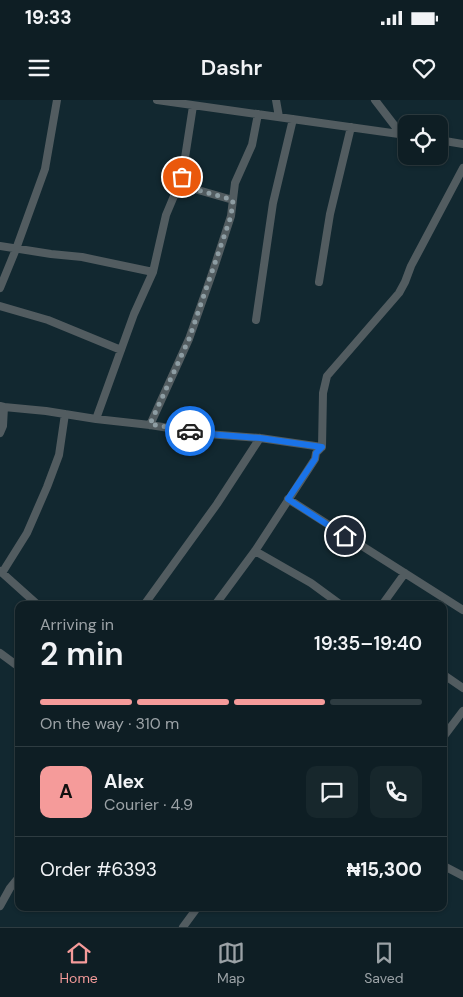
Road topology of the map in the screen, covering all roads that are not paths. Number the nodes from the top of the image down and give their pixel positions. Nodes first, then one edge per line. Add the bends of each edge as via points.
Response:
1 (57, 100) edge
2 (157, 100) edge
3 (276, 100) edge
4 (375, 100) edge
5 (213, 104) edge
6 (193, 106) junction
7 (258, 114) junction
8 (279, 117) junction
9 (293, 119) junction
10 (351, 127) junction
11 (398, 127) edge
12 (398, 133) edge
13 (448, 142) edge
14 (463, 144) edge
15 (463, 168) edge
16 (180, 181) junction
17 (233, 200) junction
18 (0, 246) edge
19 (16, 249) junction
20 (153, 272) junction
21 (319, 282) dead end
22 (0, 288) edge
23 (0, 306) edge
24 (256, 320) dead end
25 (121, 350) junction
26 (2, 406) edge
27 (65, 414) junction
28 (96, 419) junction
29 (150, 424) junction
30 (0, 432) edge
31 (260, 438) junction
32 (322, 447) junction
33 (288, 499) junction
34 (255, 551) junction
35 (1, 572) edge
36 (405, 573) junction
37 (34, 601) edge
38 (147, 601) edge
39 (218, 601) edge
40 (336, 601) edge
41 (385, 601) edge
42 (463, 610) edge
43 (0, 653) edge
44 (15, 664) edge
45 (447, 676) edge
46 (463, 688) edge
47 (463, 711) edge
48 (447, 732) edge
49 (447, 868) edge
50 (463, 876) edge
51 (15, 882) edge
52 (0, 906) edge
53 (194, 911) edge
54 (183, 927) edge

1 - 19 street via 45,169
2 - 6 street
3 - 8 street
4 - 11 street
5 - 6 street
5 - 7 street
6 - 16 street
7 - 8 street
7 - 17 street via 252,145 235,183
8 - 9 street
9 - 10 street
9 - 24 street via 273,203
10 - 12 street
10 - 21 street via 330,214
13 - 14 street
15 - 32 street via 399,293 327,376 323,393
16 - 17 street
16 - 20 street via 166,215
17 - 29 street via 231,216 189,339
18 - 19 street
19 - 20 street via 82,257
19 - 22 street
20 - 25 street
23 - 25 street via 48,320
25 - 28 street
26 - 27 street
26 - 30 street via 3,426
27 - 28 street
27 - 35 street via 58,455 47,487 27,533
28 - 29 street
29 - 31 street via 207,434
31 - 32 street
31 - 38 street via 218,504
32 - 33 street
33 - 34 street
33 - 36 street
34 - 39 street
34 - 40 street
35 - 37 street
36 - 41 street
36 - 42 street
43 - 44 street
45 - 46 street
47 - 48 street
49 - 50 street
51 - 52 street
53 - 54 street

